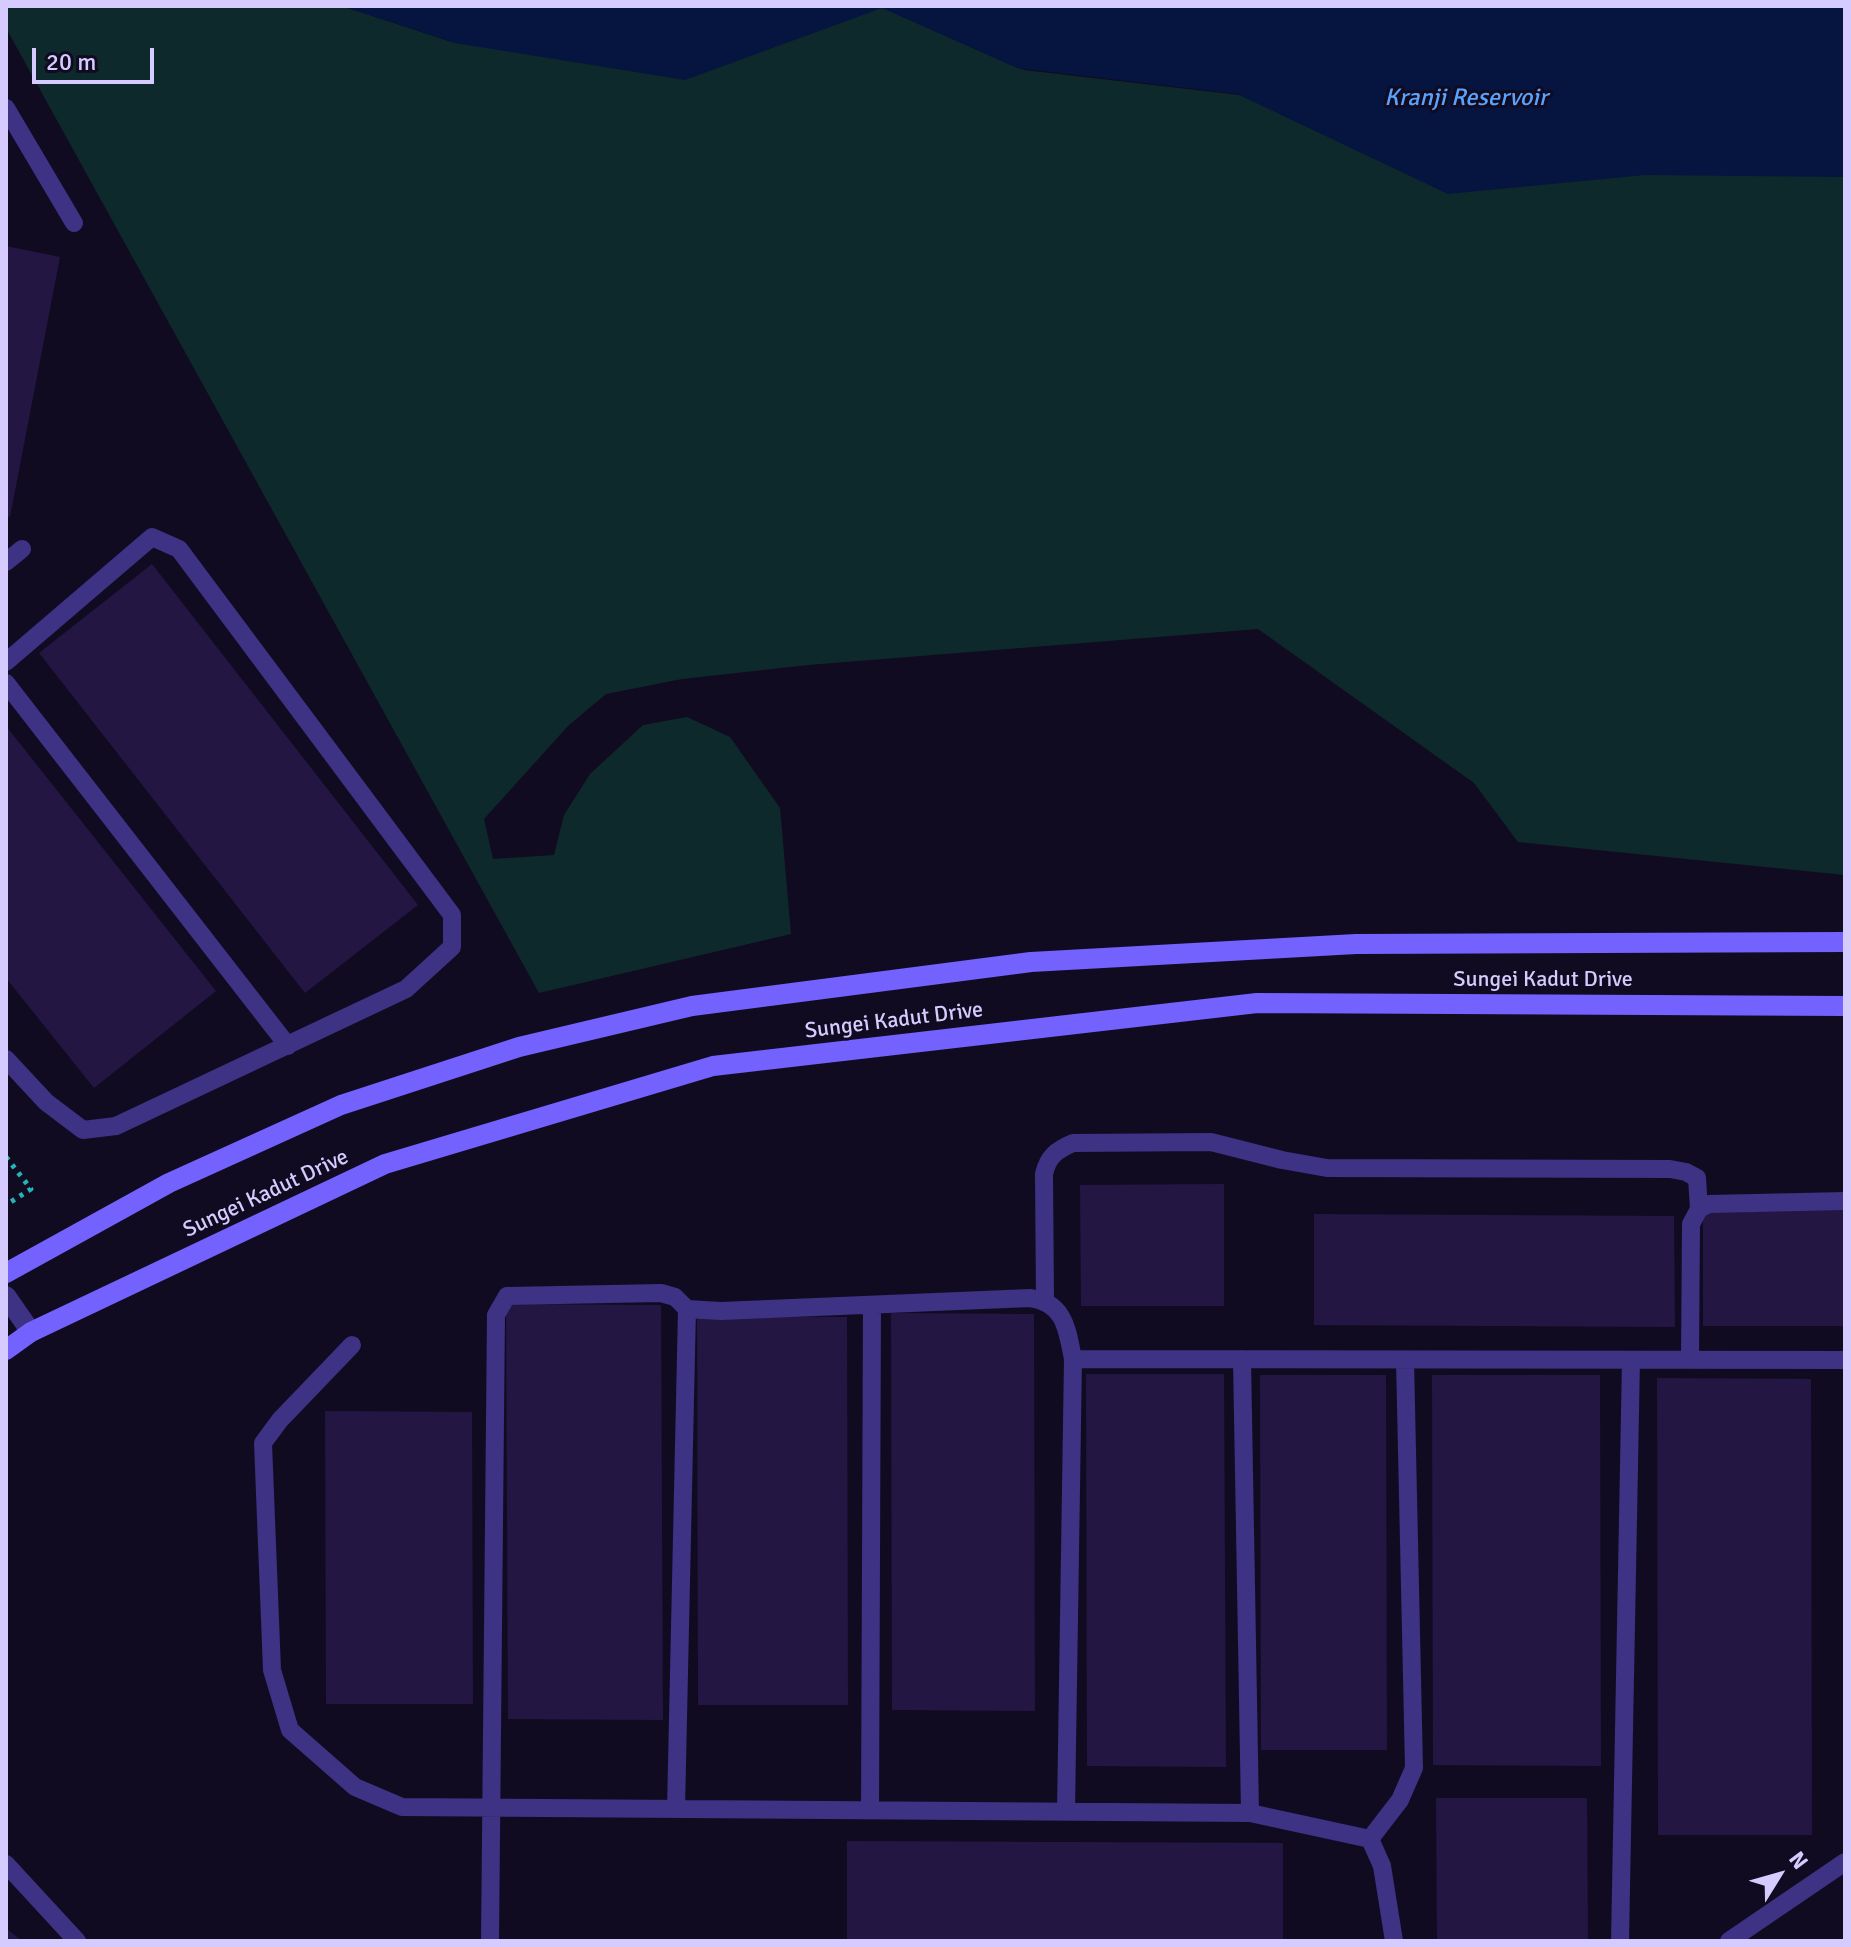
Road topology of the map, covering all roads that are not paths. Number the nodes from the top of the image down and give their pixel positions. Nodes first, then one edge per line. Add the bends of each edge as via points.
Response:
1 (6, 108) edge
2 (74, 223) dead end
3 (22, 549) dead end
4 (6, 562) edge
5 (6, 662) edge
6 (6, 683) edge
7 (1845, 942) edge
8 (1845, 1006) edge
9 (288, 1046) junction
10 (6, 1059) edge
11 (1845, 1201) edge
12 (1699, 1209) junction
13 (6, 1273) edge
14 (6, 1296) edge
15 (1045, 1300) junction
16 (872, 1305) junction
17 (687, 1309) junction
18 (31, 1332) junction
19 (352, 1345) dead end
20 (6, 1350) edge
21 (1073, 1359) junction
22 (1242, 1359) junction
23 (1690, 1359) junction
24 (1405, 1360) junction
25 (1631, 1360) junction
26 (1845, 1360) edge
27 (493, 1807) junction
28 (676, 1809) junction
29 (870, 1810) junction
30 (1066, 1811) junction
31 (1250, 1813) junction
32 (1370, 1839) junction
33 (1845, 1862) edge
34 (6, 1864) edge
35 (77, 1941) edge
36 (490, 1941) edge
37 (1394, 1941) edge
38 (1620, 1941) edge
39 (1729, 1941) edge

1 - 2 lane
3 - 4 lane
5 - 9 lane via 152,537 179,549 452,915 452,947 406,989
6 - 9 lane
7 - 13 main road, Sungei Kadut Drive via 1356,944 1031,962 692,1006 519,1047 341,1105 169,1183
8 - 18 main road, Sungei Kadut Drive via 1257,1003 713,1066 385,1164
9 - 10 lane via 116,1126 83,1130 46,1102
11 - 12 lane via 1709,1204
12 - 15 lane via 1697,1178 1670,1169 1327,1168 1211,1142 1073,1143 1047,1160 1044,1174
12 - 23 lane via 1691,1224
14 - 18 street
15 - 16 lane
15 - 21 lane via 1063,1320
16 - 17 lane
16 - 29 lane
17 - 27 lane via 661,1293 507,1296 496,1315
17 - 28 lane
18 - 20 main road, Sungei Kadut Drive
19 - 27 lane via 263,1443 272,1670 282,1709 290,1730 355,1787 402,1807
21 - 22 lane
21 - 30 lane
22 - 24 lane
22 - 31 lane
23 - 25 lane
23 - 26 lane
24 - 25 lane
24 - 32 lane via 1414,1768 1400,1800
25 - 38 lane
27 - 28 lane
27 - 36 lane
28 - 29 lane
29 - 30 lane
30 - 31 lane
31 - 32 lane
32 - 37 lane via 1382,1866
33 - 39 lane
34 - 35 lane

